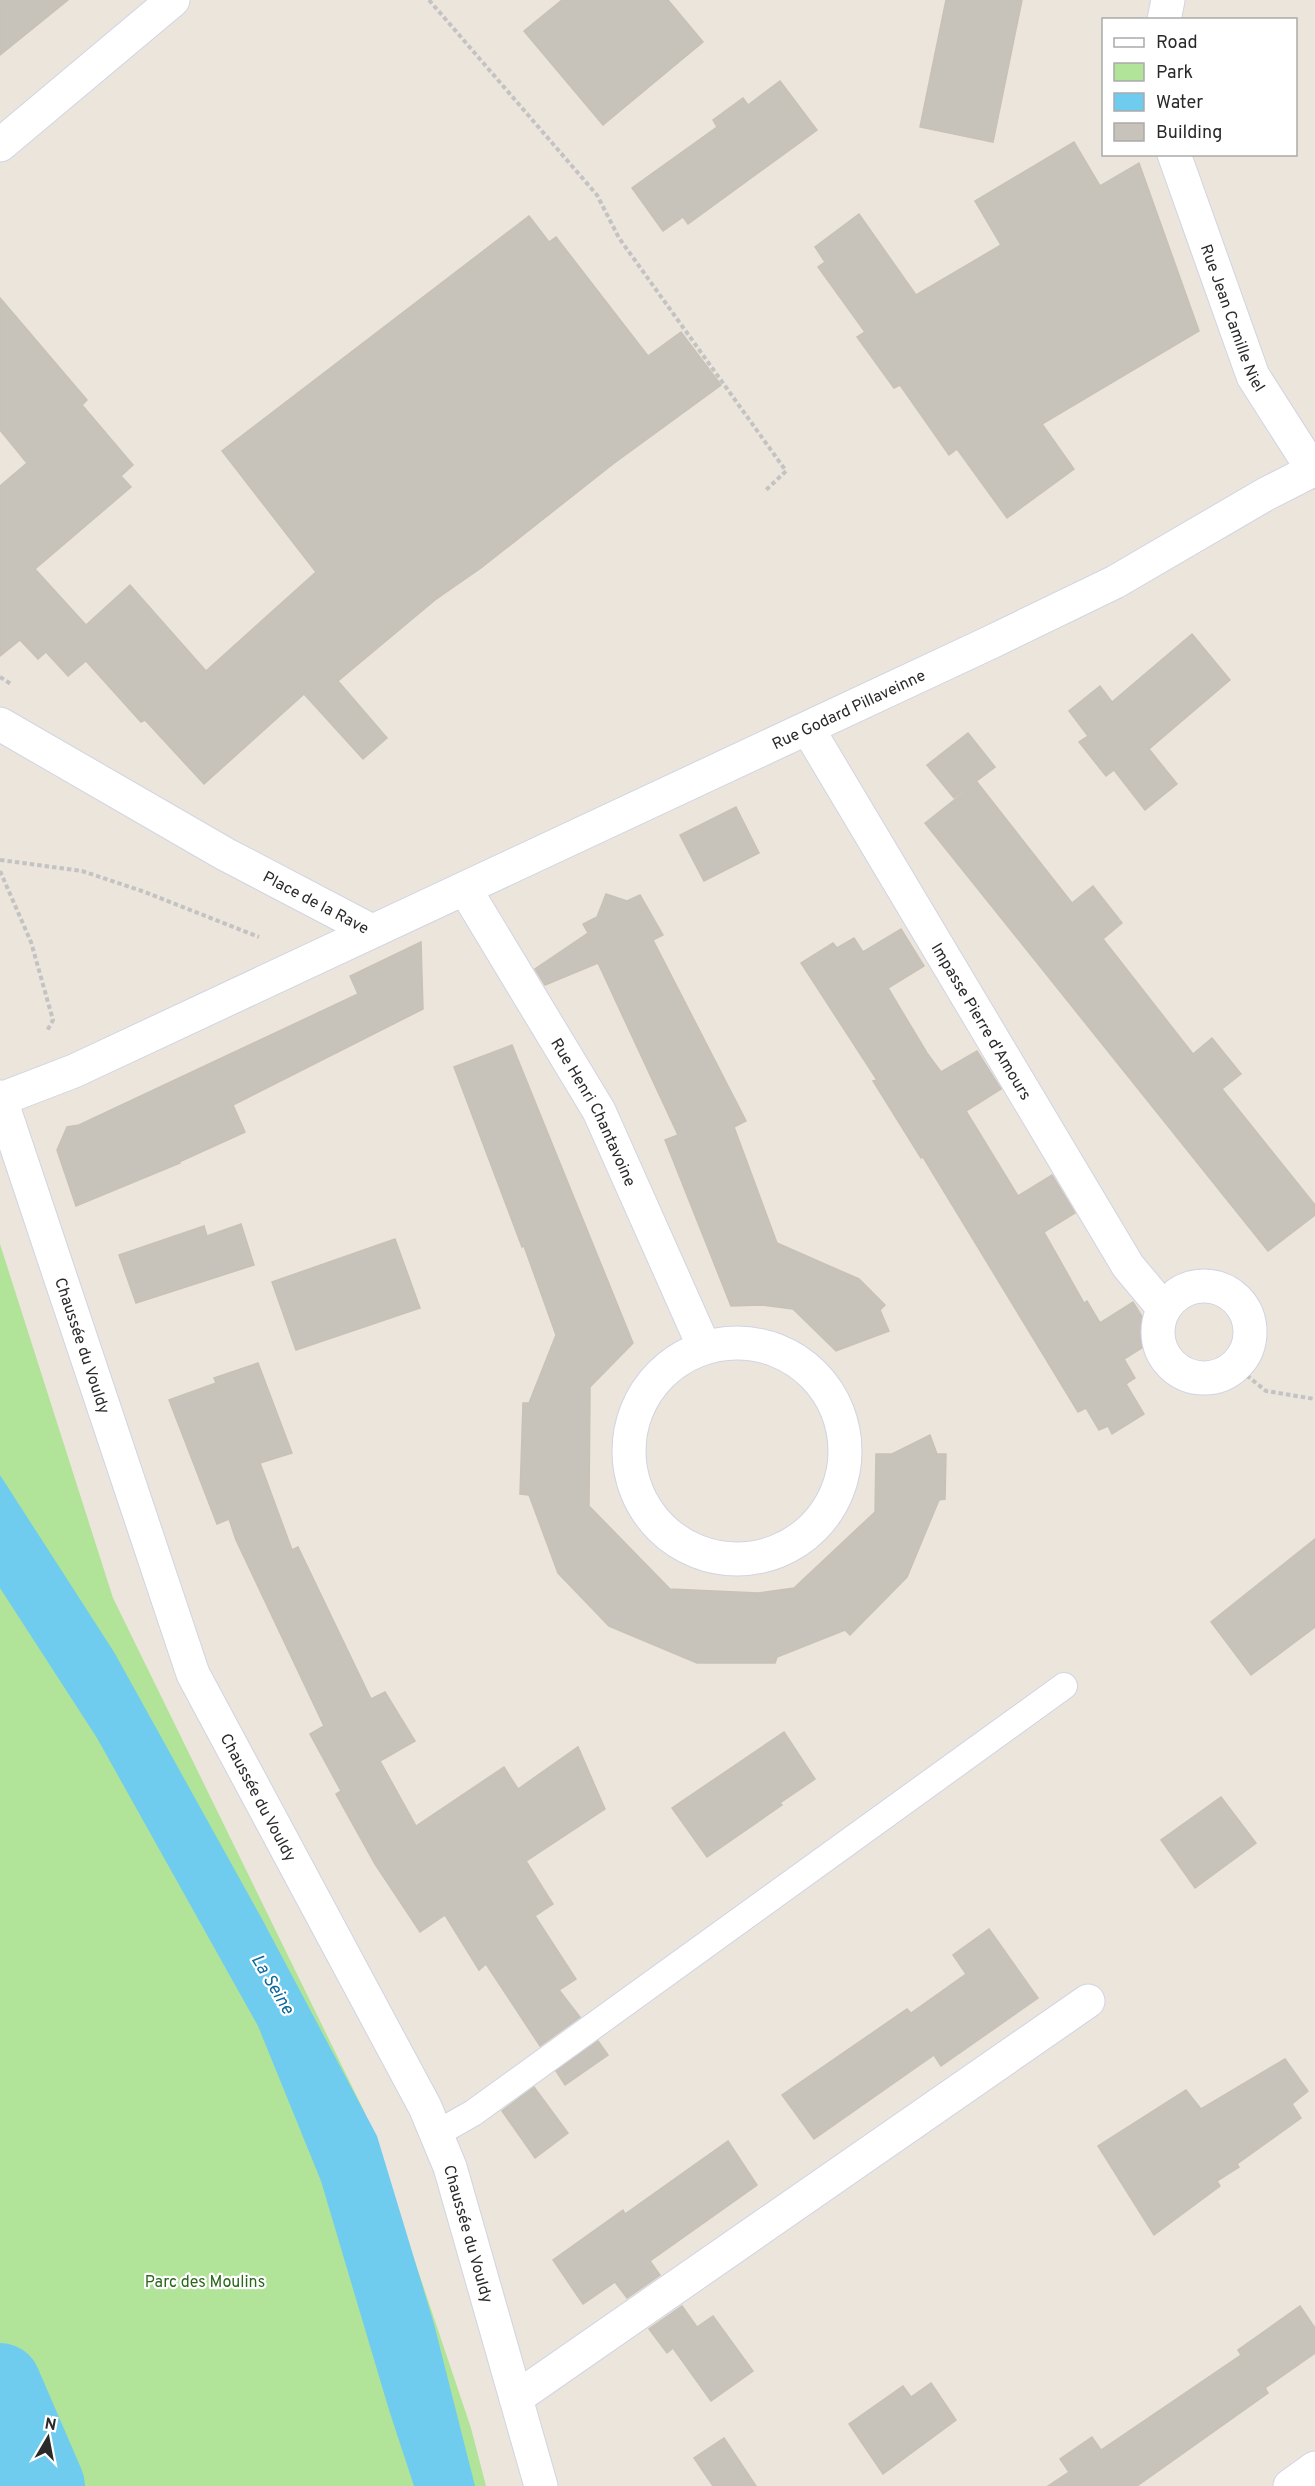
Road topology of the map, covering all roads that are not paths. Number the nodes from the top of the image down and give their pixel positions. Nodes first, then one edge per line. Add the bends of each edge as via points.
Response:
1 (173, 0) edge
2 (1168, 0) edge
3 (1164, 18) edge
4 (0, 145) edge
5 (1175, 156) edge
6 (1314, 469) edge
7 (0, 724) edge
8 (808, 729) junction
9 (465, 889) junction
10 (372, 931) junction
11 (0, 1098) edge
12 (1164, 1309) junction
13 (704, 1347) junction
14 (1064, 1686) dead end
15 (1088, 2001) dead end
16 (436, 2134) junction
17 (516, 2398) junction
18 (1315, 2468) edge
19 (541, 2486) edge
20 (1290, 2486) edge

1 - 4 street
2 - 3 street
5 - 6 street, Rue Jean Camille Niel via 1252,376
6 - 8 street, Rue Godard Pillaveinne via 1115,582
7 - 10 street, Place de la Rave via 225,854
8 - 9 street, Rue Godard Pillaveinne
8 - 12 street, Impasse Pierre d'Amours via 1128,1266
9 - 10 street, Rue Godard Pillaveinne
9 - 13 street, Rue Henri Chantavoine via 599,1111
10 - 11 street, Place de la Rave via 74,1071
11 - 16 street, Chaussée du Vouldy via 194,1674 420,2097
12 - 12 street via 1188,1289 1220,1288 1244,1309 1250,1339 1245,1354 1222,1374 1208,1378 1181,1372 1169,1363 1158,1336
13 - 13 street via 738,1342 773,1348 803,1365 827,1390 842,1422 846,1456 842,1479 822,1520 796,1543 762,1558 725,1560 689,1550 659,1528 638,1497 628,1462 630,1425 646,1391 671,1364
14 - 16 lane via 473,2113
15 - 17 street
16 - 17 street, Chaussée du Vouldy via 450,2167
17 - 19 street, Chaussée du Vouldy
18 - 20 street

